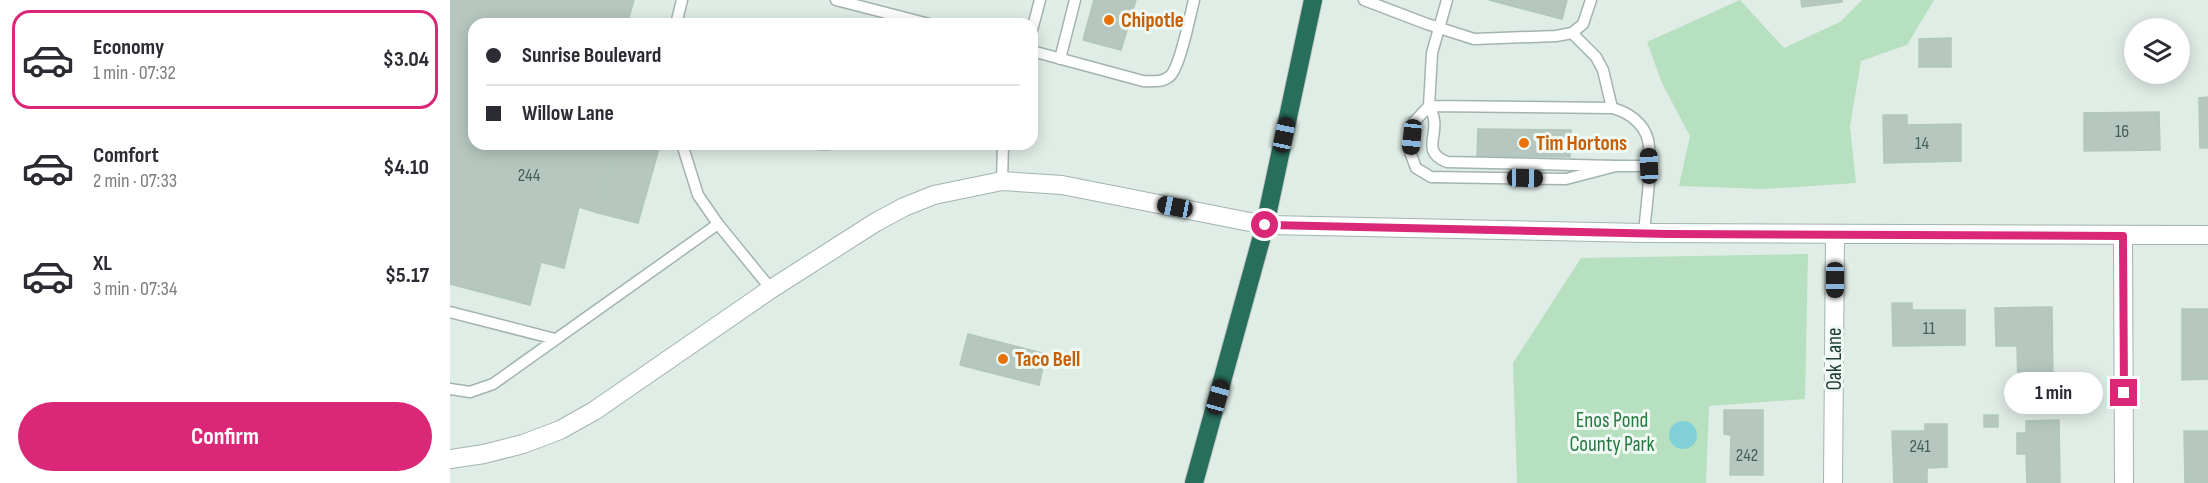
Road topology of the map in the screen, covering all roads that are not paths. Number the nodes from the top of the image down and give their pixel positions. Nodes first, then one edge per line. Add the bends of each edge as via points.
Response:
1 (682, 0) edge
2 (836, 0) edge
3 (1040, 0) edge
4 (1075, 0) edge
5 (1194, 0) edge
6 (1313, 0) edge
7 (1364, 0) edge
8 (1447, 0) edge
9 (1591, 0) edge
10 (678, 18) edge
11 (906, 18) edge
12 (1035, 18) edge
13 (1439, 27) junction
14 (1572, 33) junction
15 (1038, 53) edge
16 (1060, 59) junction
17 (1429, 106) junction
18 (1612, 108) junction
19 (684, 150) edge
20 (1003, 150) edge
21 (1616, 166) junction
22 (1649, 166) junction
23 (1002, 181) junction
24 (718, 224) junction
25 (1265, 225) junction
26 (1644, 233) junction
27 (1835, 235) junction
28 (2208, 235) edge
29 (2123, 236) junction
30 (771, 289) junction
31 (450, 312) edge
32 (555, 339) junction
33 (450, 389) edge
34 (450, 459) edge
35 (1194, 483) edge
36 (1833, 483) edge
37 (2124, 483) edge

1 - 10 lane
2 - 11 lane
3 - 12 lane
4 - 16 lane
5 - 16 lane via 1177,66 1170,76 1159,81 1143,81
6 - 25 highway
7 - 13 lane
8 - 13 lane
9 - 14 lane via 1583,24
13 - 14 lane via 1474,39
13 - 17 lane via 1432,53
14 - 18 lane via 1603,70
15 - 16 lane
17 - 18 lane
17 - 21 lane via 1434,121 1432,147 1439,159 1447,162
17 - 21 lane via 1414,122 1410,152 1416,168 1431,177 1566,179
18 - 22 lane via 1634,118 1644,131
19 - 24 lane via 698,195
20 - 23 lane
21 - 22 lane
22 - 26 lane
23 - 25 street via 1062,185
23 - 30 street via 934,195 904,207
24 - 30 lane
24 - 32 lane
25 - 26 street
25 - 35 highway
26 - 27 street
27 - 29 street
27 - 36 street, Oak Lane
28 - 29 street
29 - 37 street
30 - 34 street via 594,411 560,430 523,444
31 - 32 lane
32 - 33 lane via 493,384 470,392

